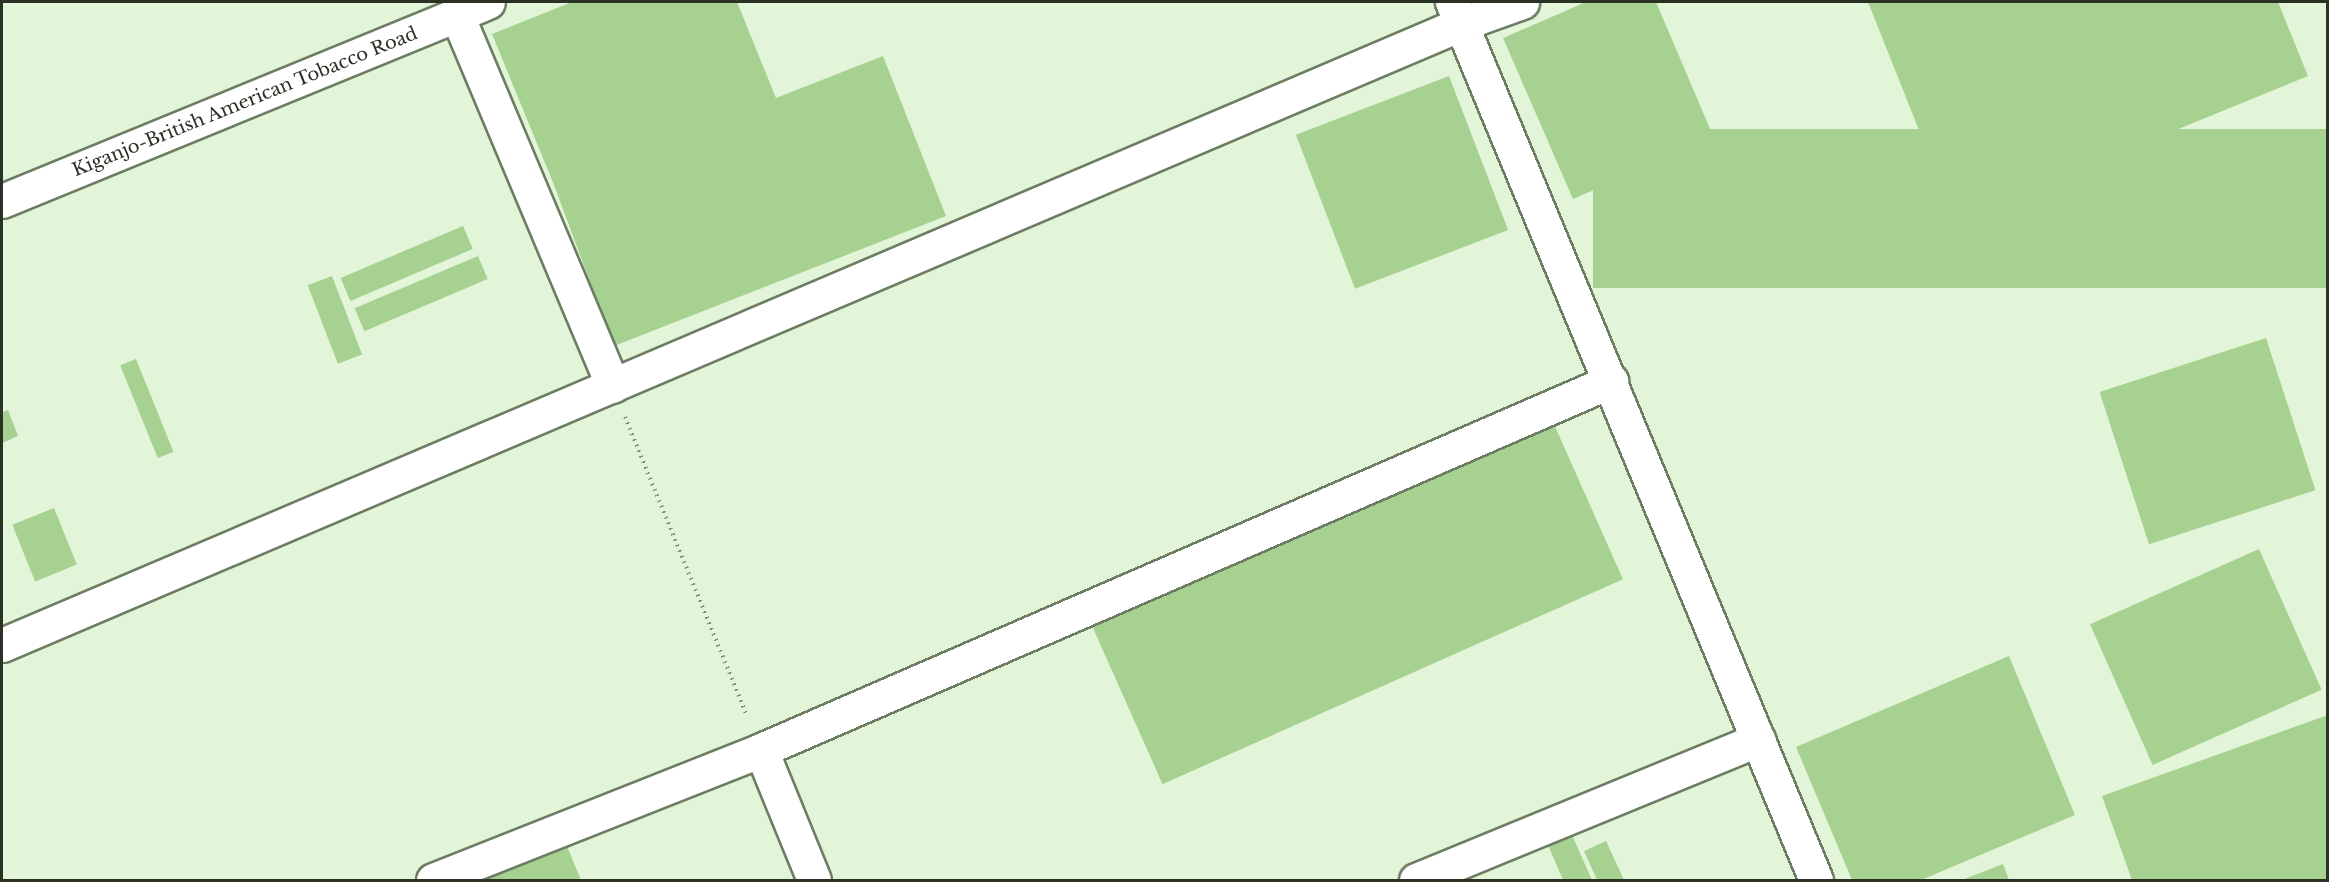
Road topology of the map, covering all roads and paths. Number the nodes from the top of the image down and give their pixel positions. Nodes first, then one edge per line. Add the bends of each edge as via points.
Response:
1 (488, 2) edge
2 (1522, 2) edge
3 (1456, 13) edge
4 (457, 15) junction
5 (2, 201) edge
6 (1611, 381) junction
7 (613, 386) junction
8 (2, 645) edge
9 (1758, 740) junction
10 (760, 750) junction
11 (433, 880) edge
12 (813, 880) edge
13 (1416, 880) edge
14 (1816, 880) edge

1 - 4 street, Kiganjo-British American Tobacco Road
2 - 3 street
3 - 6 street
3 - 7 street
4 - 5 street, Kiganjo-British American Tobacco Road
4 - 7 street
6 - 9 street
6 - 10 street
7 - 8 street
7 - 10 path
9 - 13 street
9 - 14 street
10 - 11 street
10 - 12 street

